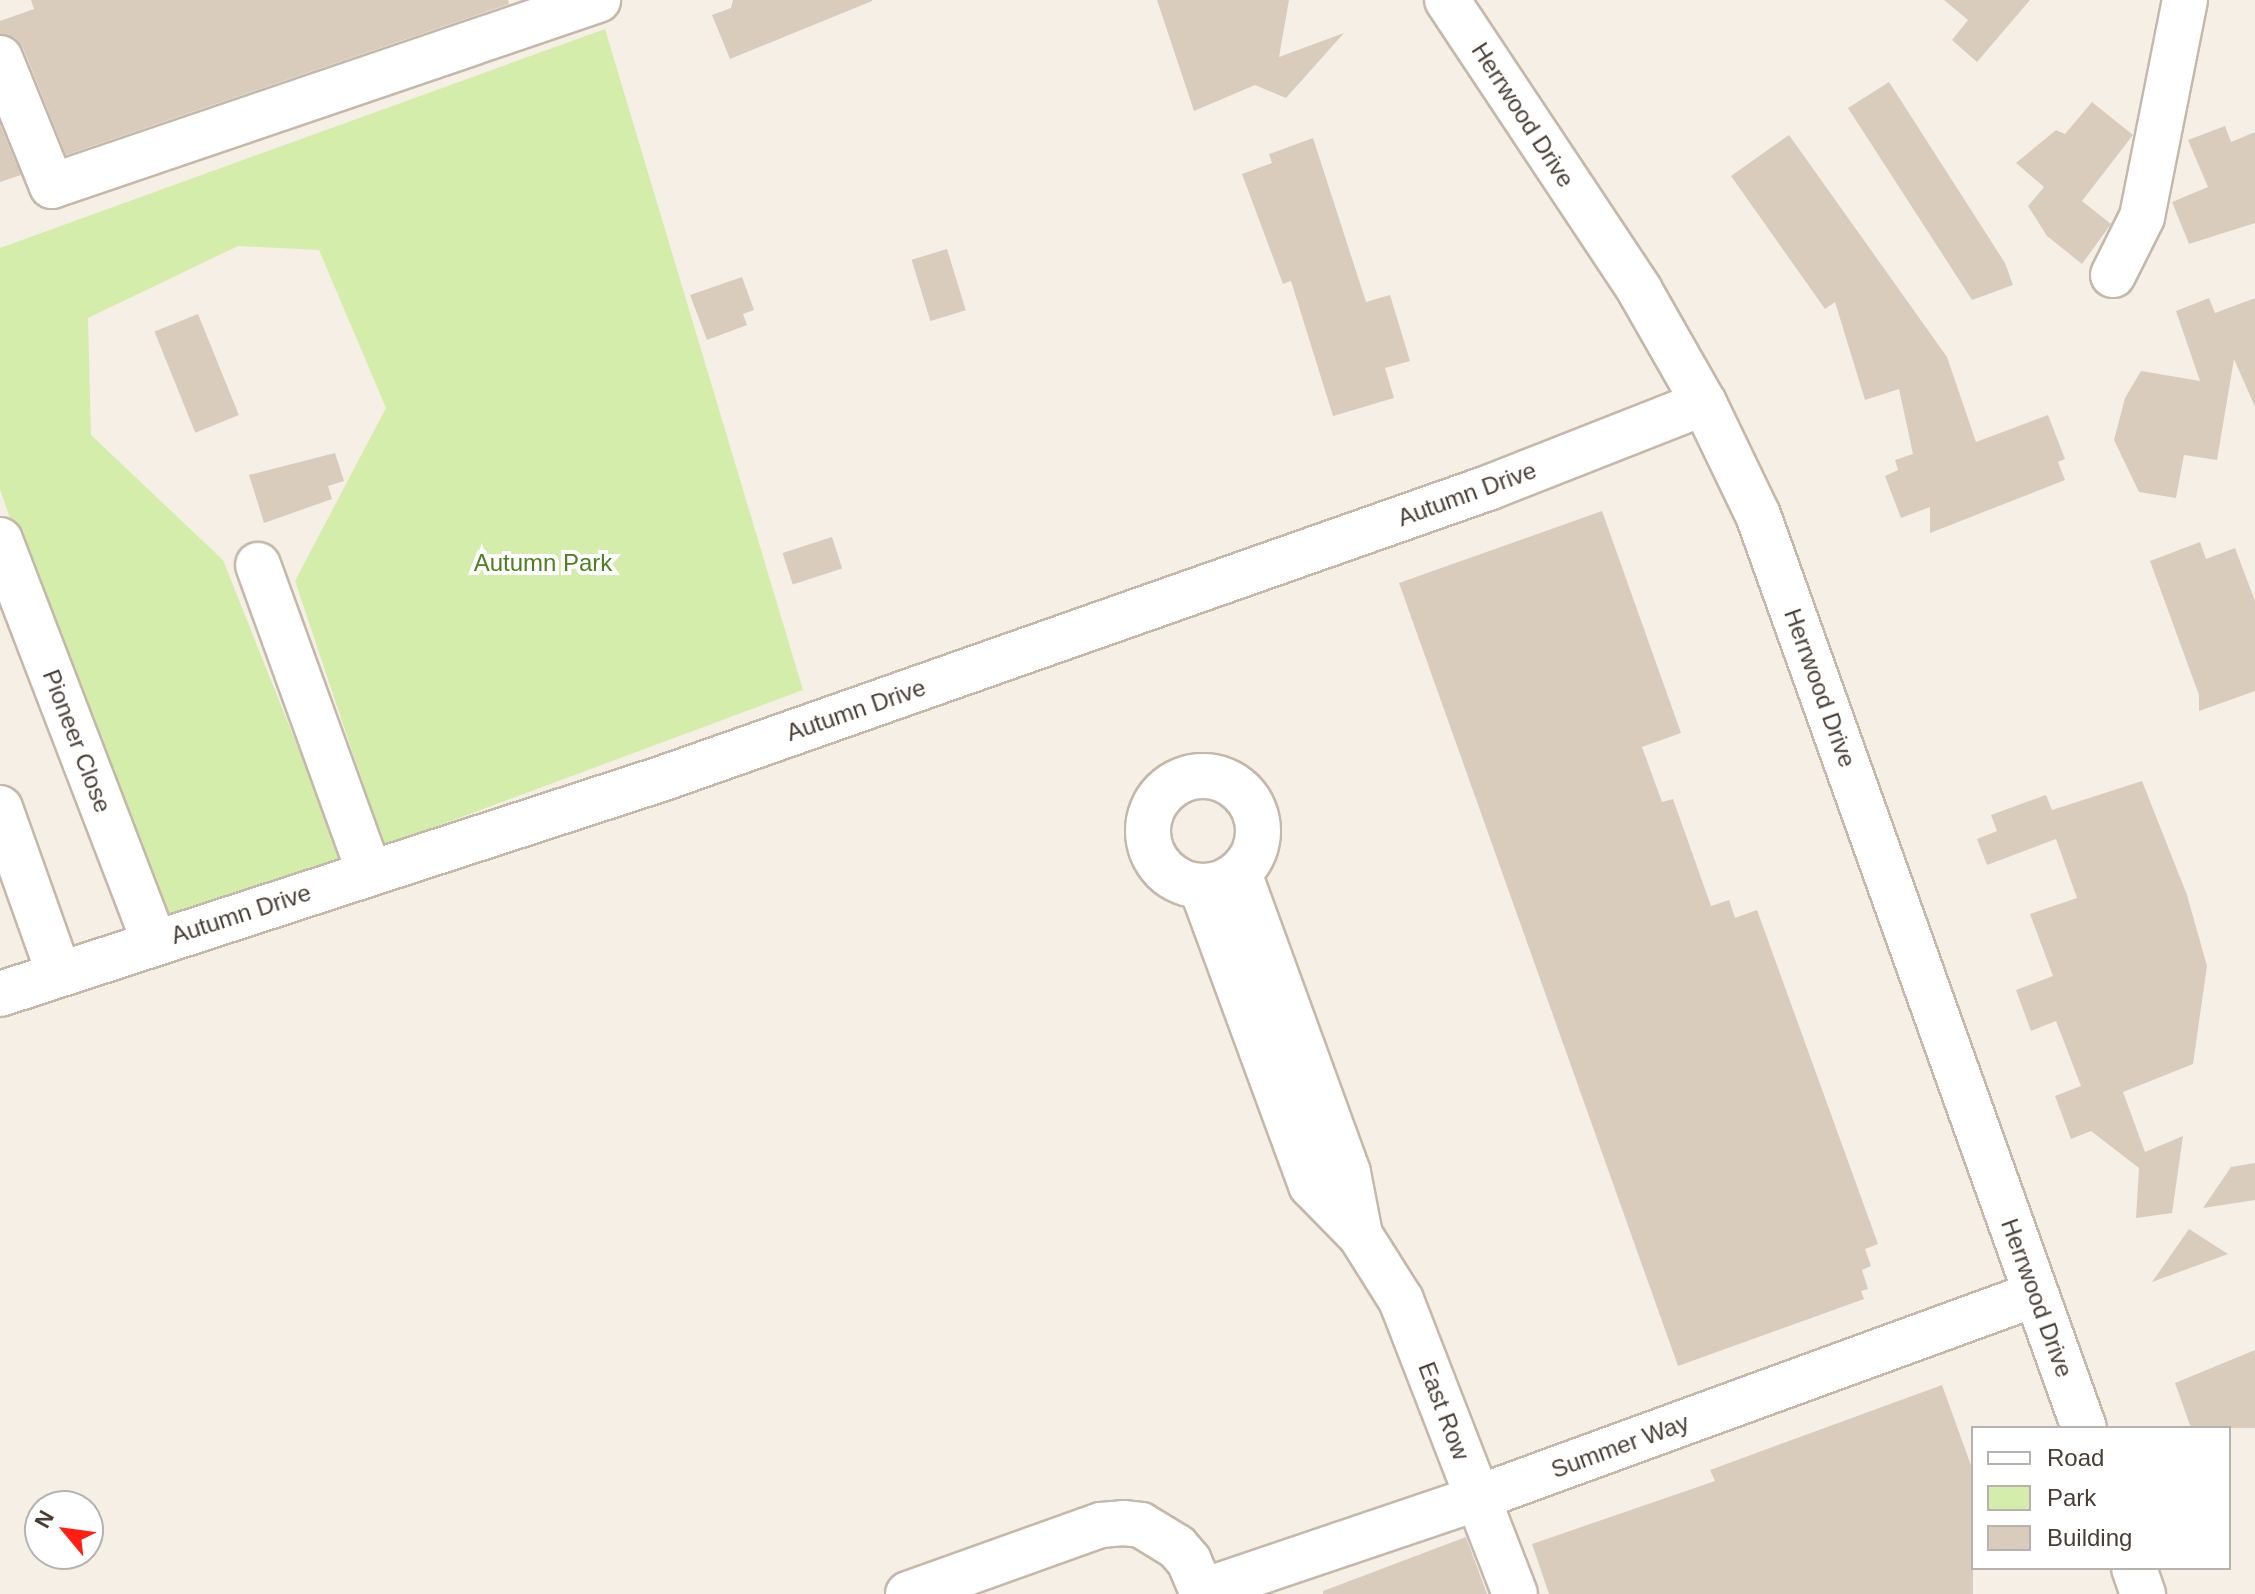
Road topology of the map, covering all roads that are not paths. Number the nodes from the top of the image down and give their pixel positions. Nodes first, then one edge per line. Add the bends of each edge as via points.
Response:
1 (598, 0) edge
2 (1447, 0) edge
3 (2185, 0) edge
4 (0, 58) edge
5 (2113, 275) dead end
6 (1704, 403) junction
7 (0, 540) edge
8 (258, 565) dead end
9 (0, 808) edge
10 (369, 872) junction
11 (1220, 880) dead end
12 (154, 942) junction
13 (59, 974) junction
14 (0, 994) edge
15 (2036, 1294) junction
16 (2083, 1426) edge
17 (1477, 1498) junction
18 (2135, 1570) edge
19 (1203, 1593) edge
20 (908, 1594) edge
21 (1515, 1594) edge
22 (2143, 1594) edge

1 - 4 street via 52,186
2 - 6 street, Herrwood Drive via 1640,291
3 - 5 street via 2142,217
6 - 10 street, Autumn Drive via 1488,488 661,779
6 - 15 street, Herrwood Drive via 1758,515
7 - 12 street, Pioneer Close
8 - 10 street
9 - 13 street
10 - 12 street, Autumn Drive
11 - 17 street, East Row via 1311,1185 1360,1235 1401,1300
12 - 13 street, Autumn Drive
13 - 14 street, Autumn Drive
15 - 16 street, Herrwood Drive
15 - 17 street, Summer Way
17 - 19 street, Summer Way
17 - 21 street, East Row
18 - 22 street
19 - 20 street via 1177,1547 1141,1525 1123,1523 1101,1525

